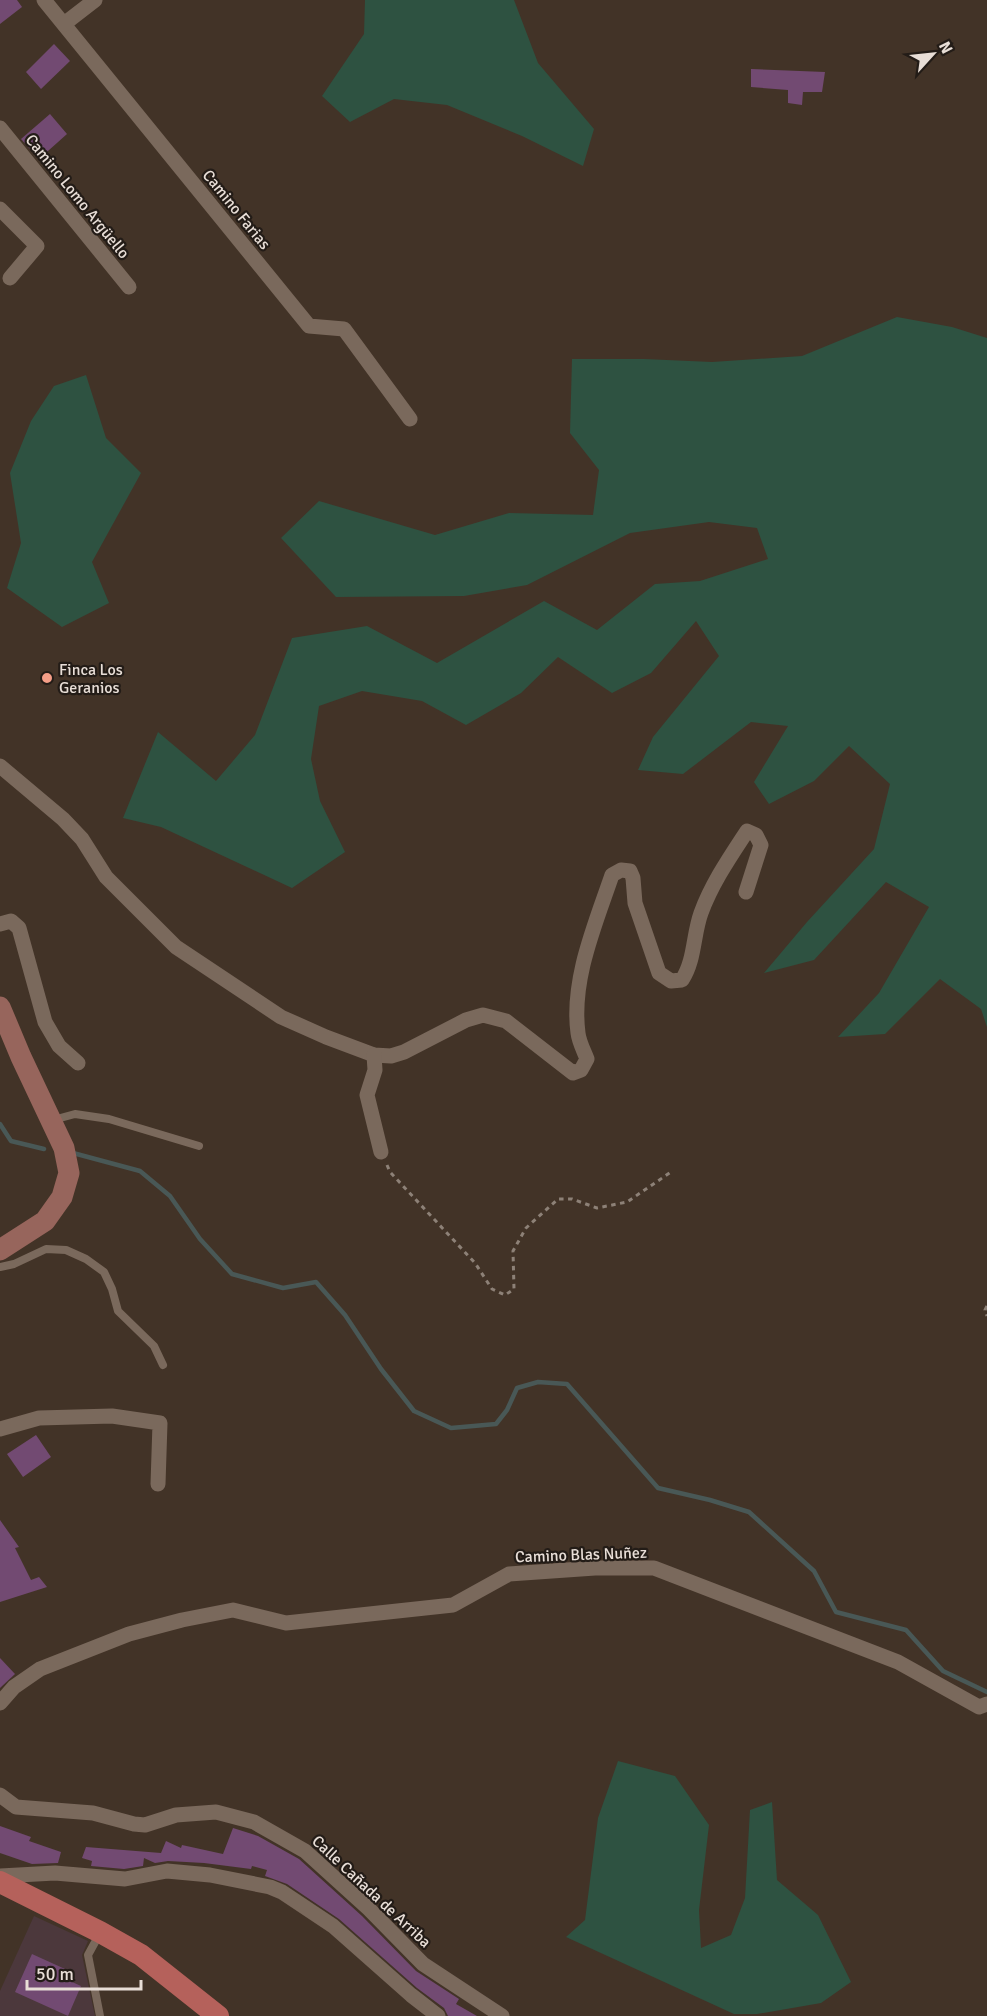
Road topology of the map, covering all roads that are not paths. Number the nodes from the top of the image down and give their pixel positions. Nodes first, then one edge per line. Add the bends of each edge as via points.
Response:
1 (44, 0) edge
2 (95, 0) edge
3 (64, 24) junction
4 (0, 128) edge
5 (0, 209) edge
6 (10, 278) dead end
7 (129, 287) dead end
8 (410, 419) dead end
9 (0, 766) edge
10 (747, 892) dead end
11 (0, 924) edge
12 (0, 1007) edge
13 (374, 1055) junction
14 (78, 1063) dead end
15 (51, 1121) junction
16 (199, 1146) dead end
17 (381, 1152) road end
18 (0, 1250) edge
19 (0, 1267) edge
20 (163, 1365) dead end
21 (0, 1429) edge
22 (158, 1484) dead end
23 (0, 1703) edge
24 (987, 1704) edge
25 (0, 1795) edge
26 (0, 1876) edge
27 (0, 1882) edge
28 (100, 1932) junction
29 (100, 2016) edge
30 (218, 2016) edge
31 (438, 2016) edge
32 (502, 2016) edge

1 - 3 street, Camino Farias
2 - 3 street
3 - 8 street, Camino Farias via 309,326 344,329
4 - 7 street, Camino Lomo Argüello
5 - 6 street via 37,246
9 - 13 street via 63,819 82,839 106,877 176,947 280,1017
10 - 13 street via 761,845 756,835 747,831 712,885 698,921 689,969 682,980 671,981 660,973 635,903 630,871 612,875 587,950 576,1007 578,1035 586,1059 581,1070 573,1073 506,1021 483,1015 404,1052
11 - 14 street via 11,921 19,928 45,1022 59,1046
12 - 15 main road
13 - 17 street via 375,1070 367,1095
15 - 16 lane via 75,1114 109,1119
15 - 18 main road via 69,1173 62,1197 45,1221
19 - 20 lane via 46,1249 66,1250 86,1259 104,1272 118,1311 154,1346
21 - 22 street via 39,1418 112,1416 160,1423
23 - 24 street, Camino Blas Nuñez via 14,1687 40,1669 129,1634 192,1618 233,1610 286,1623 420,1609 453,1605 509,1574 654,1568 898,1662 979,1707
25 - 32 street, Calle Cañada de Arriba via 16,1807 93,1813 134,1824 216,1812 254,1822 305,1851 423,1964
26 - 31 street via 55,1873 125,1879 167,1871 270,1887 333,1926
27 - 28 main road
28 - 29 lane via 88,1955
28 - 30 main road via 141,1955

